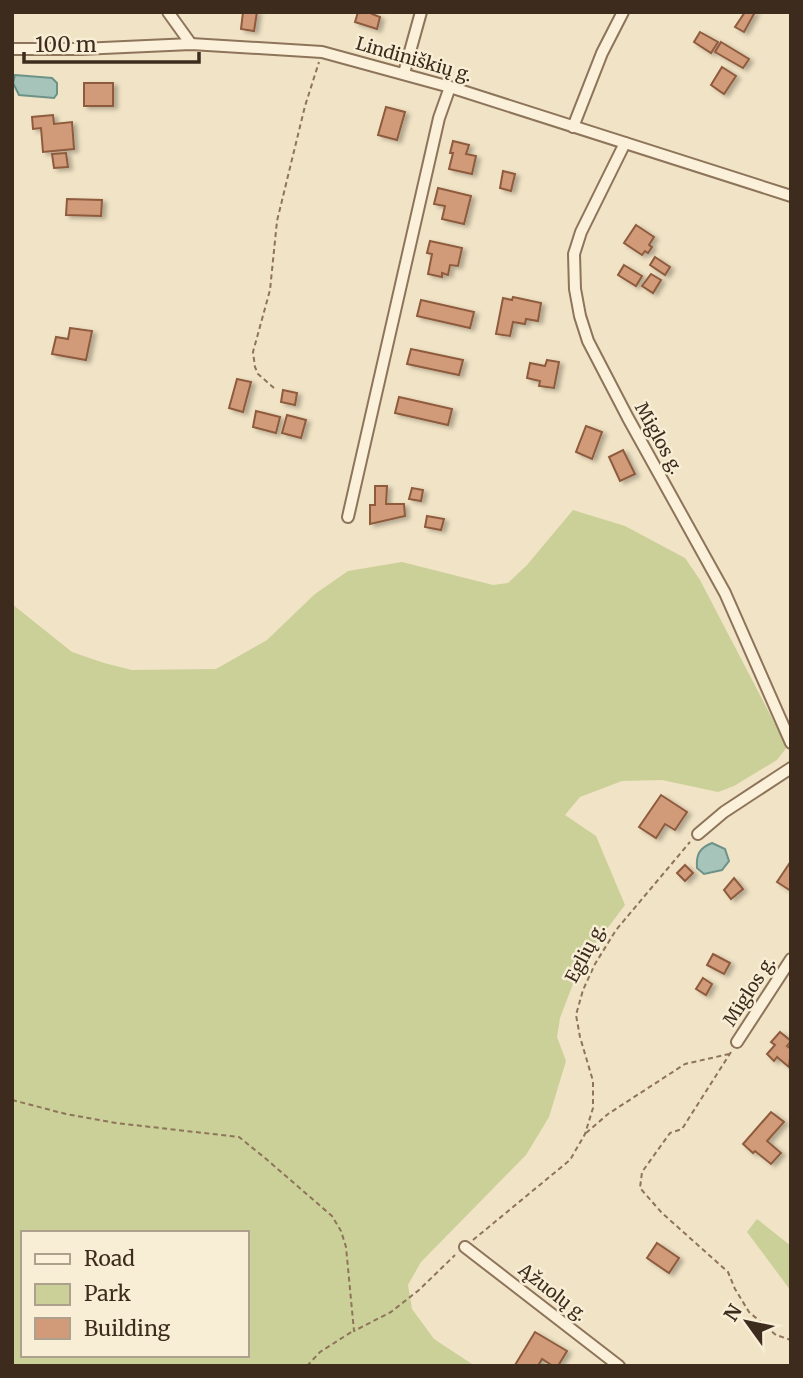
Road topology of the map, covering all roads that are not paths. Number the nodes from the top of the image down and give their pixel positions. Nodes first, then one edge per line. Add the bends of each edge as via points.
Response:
1 (169, 12) edge
2 (421, 12) edge
3 (623, 12) edge
4 (191, 44) junction
5 (12, 49) edge
6 (404, 73) junction
7 (450, 87) junction
8 (573, 127) junction
9 (625, 143) junction
10 (791, 196) edge
11 (348, 517) dead end
12 (791, 743) edge
13 (791, 768) edge
14 (698, 834) road end
15 (791, 960) edge
16 (737, 1042) road end
17 (461, 1250) road end
18 (619, 1366) edge

1 - 4 street
2 - 6 street
3 - 8 street
4 - 5 street, Lindiniškių g.
4 - 6 street, Lindiniškių g. via 322,52
6 - 7 street, Lindiniškių g.
7 - 8 street, Lindiniškių g.
7 - 11 street via 439,118
8 - 9 street, Lindiniškių g.
9 - 10 street, Lindiniškių g.
9 - 12 street, Miglos g. via 574,254 580,316 611,385 725,593
13 - 14 street
15 - 16 street, Miglos g.
17 - 18 street, Ąžuolų g.

